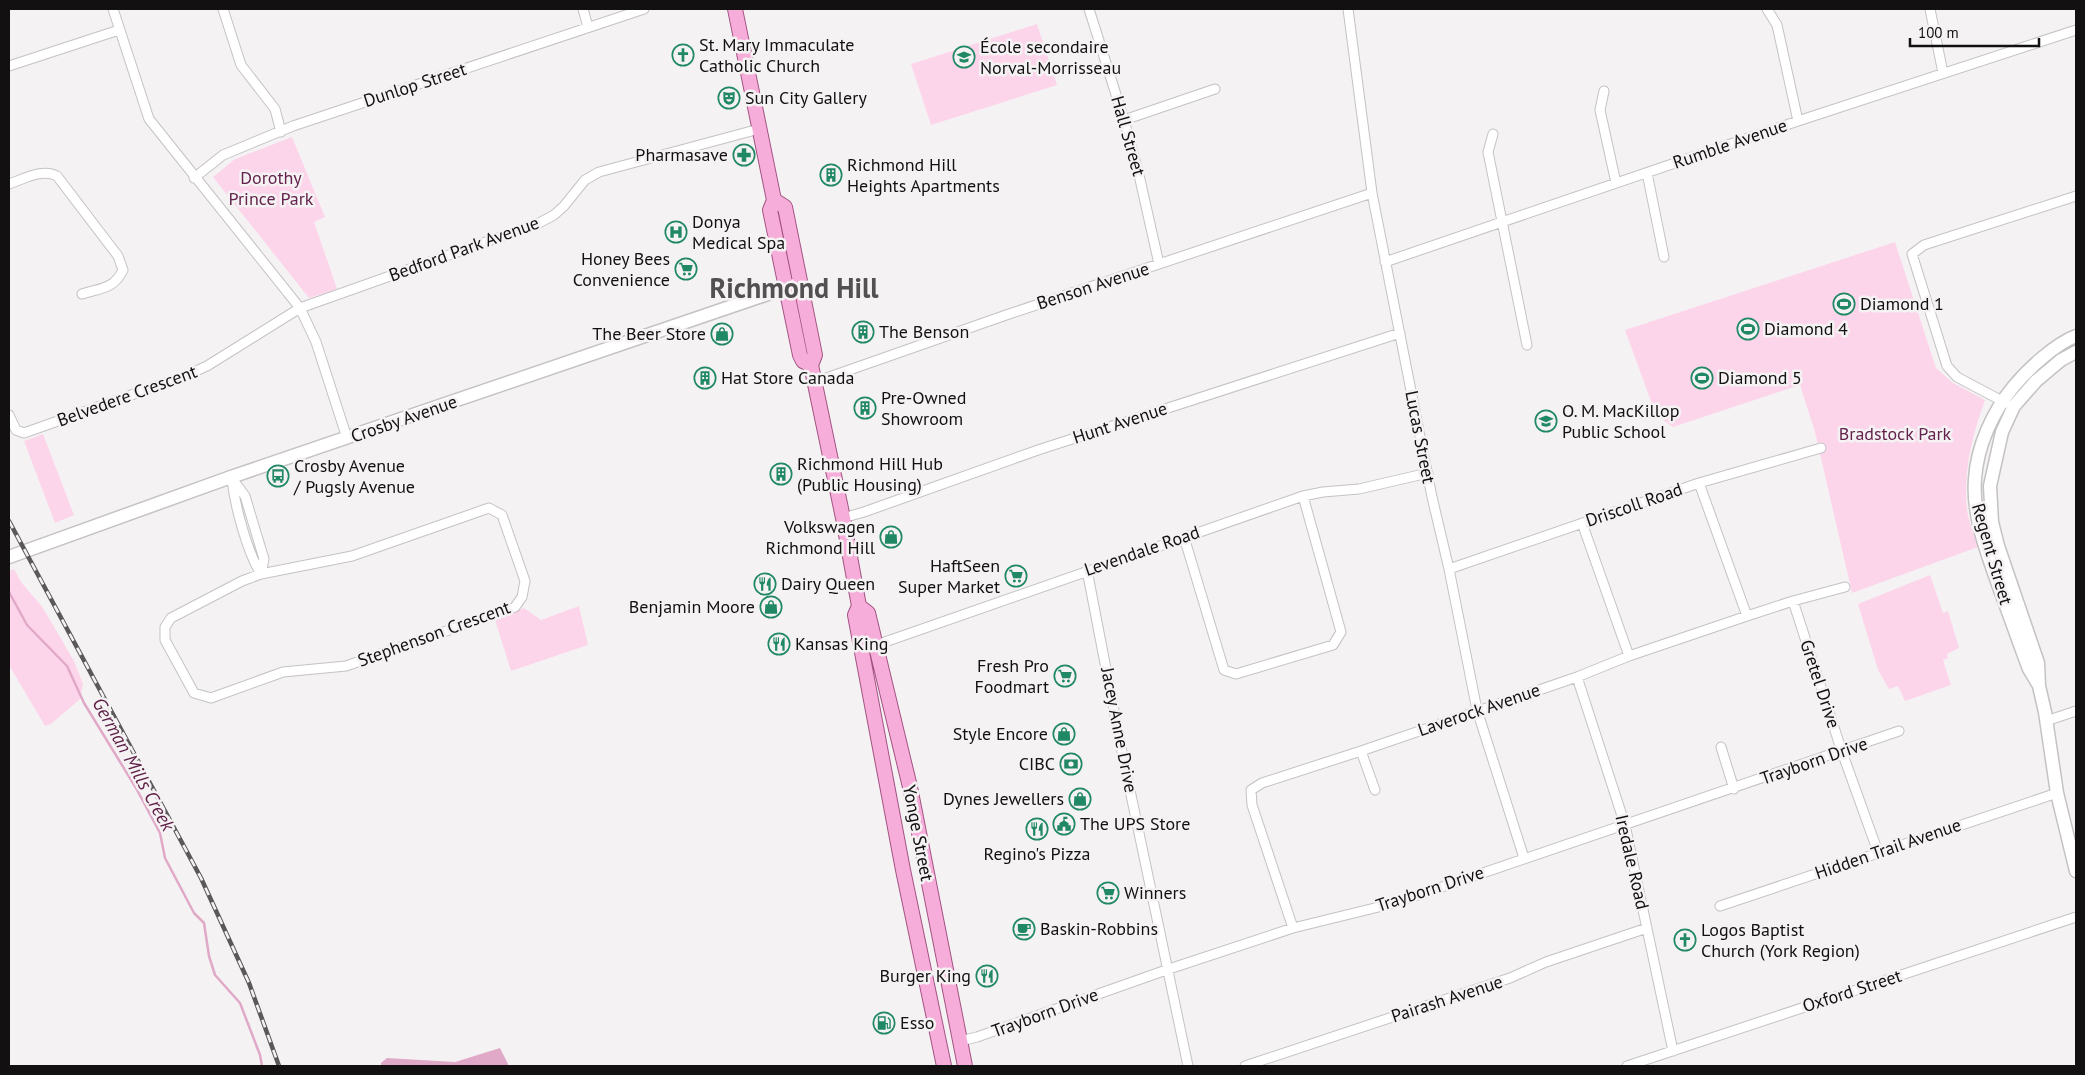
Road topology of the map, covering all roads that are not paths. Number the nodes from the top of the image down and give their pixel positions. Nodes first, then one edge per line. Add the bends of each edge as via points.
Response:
1 (113, 9) edge
2 (223, 9) edge
3 (583, 9) edge
4 (644, 9) edge
5 (735, 9) edge
6 (1089, 9) edge
7 (1348, 9) edge
8 (1768, 9) edge
9 (1930, 9) edge
10 (588, 27) junction
11 (118, 30) junction
12 (2076, 30) edge
13 (9, 66) edge
14 (1943, 73) junction
15 (1215, 90) dead end
16 (1604, 91) dead end
17 (1124, 120) junction
18 (1798, 121) junction
19 (759, 129) junction
20 (281, 132) junction
21 (1493, 134) dead end
22 (1647, 173) junction
23 (194, 178) junction
24 (1616, 183) junction
25 (9, 184) edge
26 (1372, 192) junction
27 (2076, 196) edge
28 (774, 200) junction
29 (1501, 223) junction
30 (1664, 257) dead end
31 (1386, 262) junction
32 (1159, 264) junction
33 (800, 283) junction
34 (786, 290) junction
35 (82, 294) dead end
36 (300, 308) junction
37 (1400, 333) junction
38 (2076, 336) edge
39 (1527, 345) dead end
40 (2076, 352) edge
41 (811, 366) junction
42 (814, 382) junction
43 (2002, 401) junction
44 (2014, 406) junction
45 (9, 415) edge
46 (347, 438) junction
47 (1821, 448) dead end
48 (1428, 473) junction
49 (231, 477) junction
50 (1700, 483) junction
51 (1303, 496) junction
52 (843, 518) junction
53 (1582, 523) junction
54 (254, 526) junction
55 (244, 530) junction
56 (1184, 537) junction
57 (9, 557) edge
58 (1449, 569) junction
59 (1087, 570) junction
60 (260, 574) junction
61 (1845, 587) dead end
62 (1793, 601) junction
63 (859, 606) junction
64 (1747, 616) junction
65 (876, 646) junction
66 (862, 650) junction
67 (1629, 656) junction
68 (1577, 677) junction
69 (2039, 686) junction
70 (1477, 710) junction
71 (2076, 711) edge
72 (2046, 721) junction
73 (1899, 731) dead end
74 (1721, 747) dead end
75 (1361, 751) junction
76 (1842, 752) junction
77 (1734, 789) junction
78 (1374, 790) dead end
79 (2057, 793) junction
80 (1625, 825) junction
81 (1878, 852) junction
82 (1524, 858) junction
83 (2076, 871) edge
84 (1720, 906) dead end
85 (2076, 917) edge
86 (1293, 928) junction
87 (1647, 928) junction
88 (1169, 969) junction
89 (960, 1041) junction
90 (1673, 1051) junction
91 (944, 1066) edge
92 (965, 1066) edge
93 (1188, 1066) edge
94 (1245, 1066) edge
95 (1627, 1066) edge

1 - 11 street
2 - 20 street via 241,65 275,109
3 - 10 street
4 - 10 street, Dunlop Street
5 - 19 main road, Yonge Street
6 - 17 street, Hall Street
7 - 26 street, Lucas Street
8 - 18 street via 1776,25
9 - 14 street
10 - 20 street, Dunlop Street
11 - 13 street
11 - 23 street via 149,119
12 - 14 street, Rumble Avenue
14 - 18 street, Rumble Avenue
15 - 17 street
16 - 24 street via 1600,110
17 - 32 street, Hall Street
18 - 22 street, Rumble Avenue
19 - 28 main road, Yonge Street
19 - 36 street, Bedford Park Avenue via 599,172 585,180 554,215 539,222
20 - 23 street, Dunlop Street via 223,155
21 - 29 street via 1488,152
22 - 24 street, Rumble Avenue
22 - 30 street
23 - 36 street
24 - 29 street, Rumble Avenue
25 - 35 street via 50,172 57,176 118,256 123,270 118,280 112,286
26 - 31 street, Lucas Street
26 - 32 street, Benson Avenue
27 - 43 street via 1924,245 1912,254 1948,366 1957,377
28 - 33 main road, Yonge Street via 785,208
28 - 34 main road, Yonge Street via 770,210
29 - 31 street, Rumble Avenue
29 - 39 street
31 - 37 street, Lucas Street
32 - 42 street, Benson Avenue
33 - 34 street, Crosby Avenue
33 - 41 main road, Yonge Street via 815,355
34 - 41 main road, Yonge Street via 801,358
34 - 46 street, Crosby Avenue
36 - 45 street, Belvedere Crescent via 186,376 24,433 16,430
36 - 46 street via 316,342
37 - 48 street, Lucas Street
37 - 52 street, Hunt Avenue via 1038,450
38 - 43 street, Regent Street via 2041,359 2019,379
40 - 44 street, Regent Street via 2036,380
41 - 42 main road, Yonge Street
42 - 52 main road, Yonge Street
43 - 44 street
43 - 69 street, Regent Street via 1982,444 1974,480 1975,499 1990,562 2028,669
44 - 69 street, Regent Street via 2002,432 1993,466 1990,486 1992,522 2038,663
46 - 49 street, Crosby Avenue
47 - 50 street, Driscoll Road
48 - 51 street, Levendale Road via 1359,489
48 - 58 street, Lucas Street
49 - 54 street via 245,496
49 - 55 street via 234,500
49 - 57 street, Crosby Avenue
50 - 53 street, Driscoll Road
50 - 64 street
51 - 56 street, Levendale Road
51 - 56 street via 1341,632 1333,644 1236,674 1224,670
52 - 63 main road, Yonge Street
53 - 58 street, Driscoll Road
53 - 67 street
54 - 55 street
54 - 60 street via 264,559
55 - 60 street
56 - 59 street, Levendale Road
58 - 70 street, Lucas Street
59 - 65 street, Levendale Road
59 - 88 street, Jacey Anne Drive
60 - 60 street, Stephenson Crescent via 171,618 165,627 165,640 194,694 211,698 283,672 346,666 515,607 522,597 525,581 502,515 489,508 352,556
61 - 62 street, Laverock Avenue
62 - 64 street, Laverock Avenue
62 - 76 street, Gretel Drive
63 - 65 main road, Yonge Street via 868,613
63 - 66 main road, Yonge Street via 855,615
64 - 67 street, Laverock Avenue
65 - 66 street, Levendale Road
65 - 89 main road, Yonge Street via 910,787
66 - 91 main road, Yonge Street via 904,878
67 - 68 street, Laverock Avenue
68 - 70 street, Laverock Avenue
68 - 80 street, Iredale Road
69 - 72 street, Regent Street
70 - 75 street, Laverock Avenue
70 - 82 street, Lucas Street
71 - 72 street
72 - 79 street, Regent Street
73 - 76 street, Trayborn Drive
74 - 77 street
75 - 78 street
75 - 86 street, Laverock Avenue via 1262,783 1251,790 1252,805
76 - 77 street, Trayborn Drive
76 - 81 street, Gretel Drive
77 - 80 street, Trayborn Drive
79 - 81 street, Hidden Trail Avenue
79 - 83 street, Regent Street
80 - 82 street, Trayborn Drive
80 - 87 street, Iredale Road
81 - 84 street, Hidden Trail Avenue
82 - 86 street, Trayborn Drive via 1395,903
85 - 90 street, Oxford Street
86 - 88 street, Trayborn Drive
87 - 90 street, Iredale Road
87 - 94 street, Pairash Avenue via 1546,962 1510,978
88 - 89 street, Trayborn Drive
88 - 93 street, Jacey Anne Drive
89 - 92 main road, Yonge Street
90 - 95 street, Oxford Street

